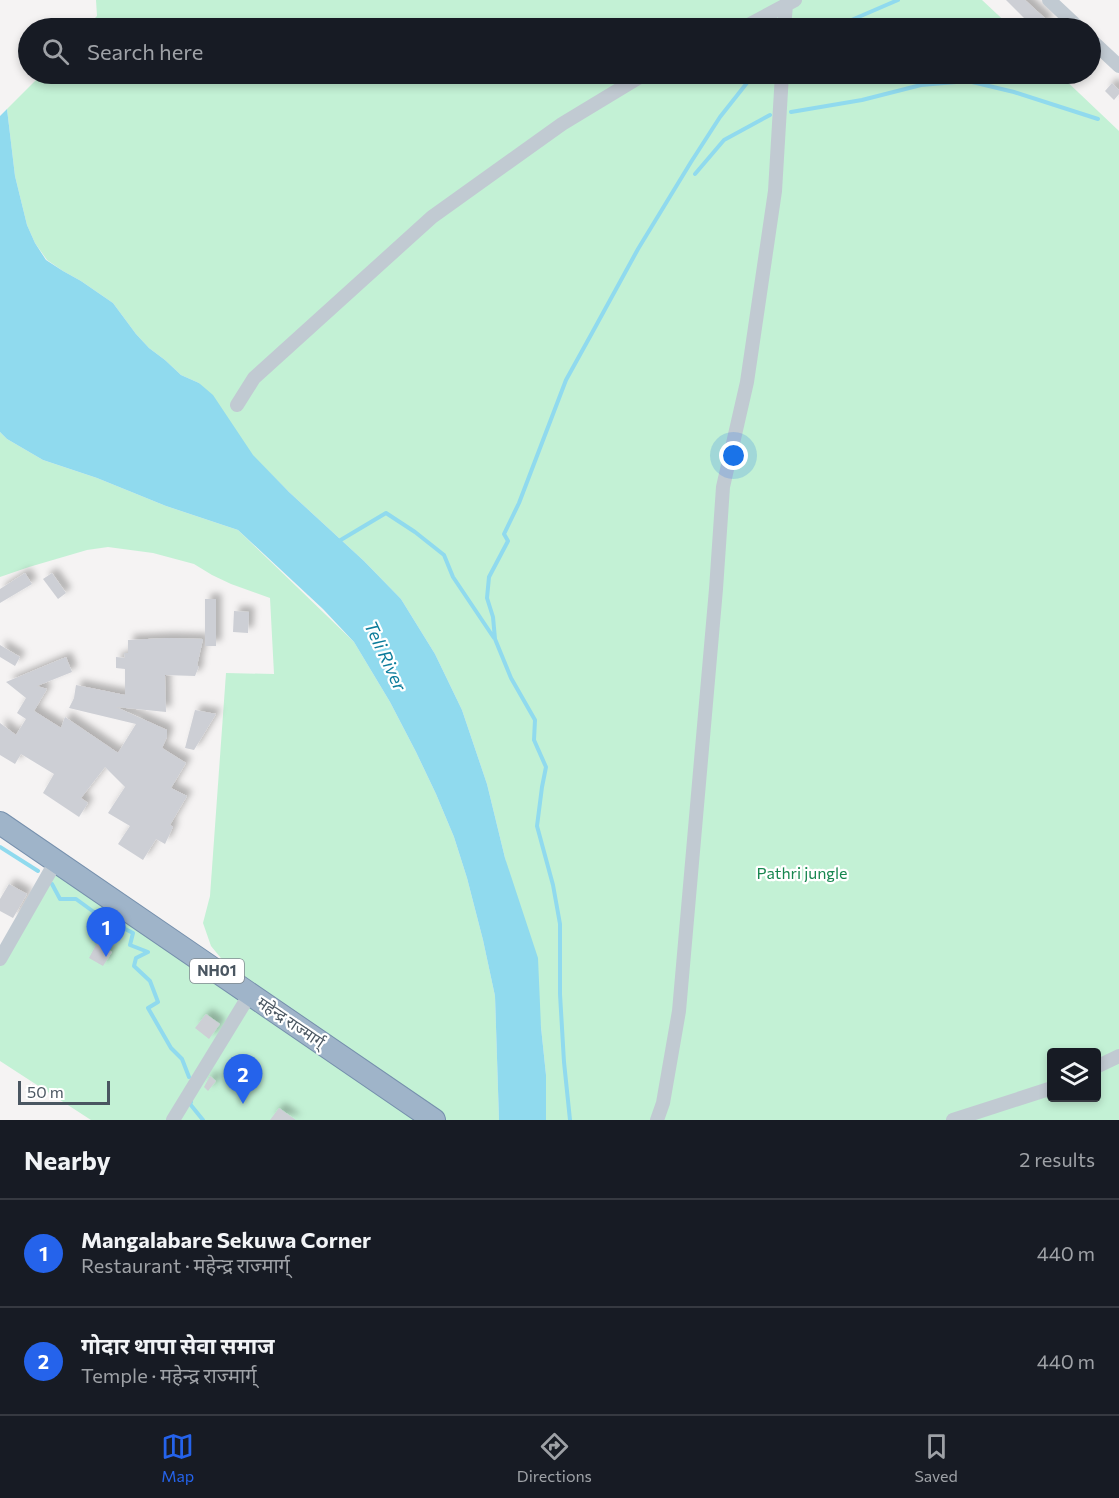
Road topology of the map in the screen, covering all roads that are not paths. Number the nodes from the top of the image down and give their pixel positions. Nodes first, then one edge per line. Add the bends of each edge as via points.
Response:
1 (1049, 0) edge
2 (791, 3) edge
3 (762, 18) edge
4 (787, 18) edge
5 (1068, 18) edge
6 (1101, 49) edge
7 (1119, 66) edge
8 (628, 84) edge
9 (781, 84) edge
10 (237, 405) dead end
11 (0, 823) edge
12 (56, 861) junction
13 (0, 959) edge
14 (250, 994) junction
15 (1119, 1056) edge
16 (1101, 1065) edge
17 (1047, 1090) edge
18 (173, 1120) edge
19 (434, 1120) edge
20 (657, 1120) edge
21 (952, 1120) edge

1 - 5 street
2 - 3 street
2 - 4 street
6 - 7 street
8 - 10 street via 562,124 432,217 254,378
9 - 20 street via 775,191 747,382 723,487 679,1011
11 - 12 highway, महेन्द्र राज्मार्ग् / NH01
12 - 13 street
12 - 14 highway, महेन्द्र राज्मार्ग् / NH01
14 - 18 street
14 - 19 highway, महेन्द्र राज्मार्ग् / NH01
15 - 16 street
17 - 21 street

